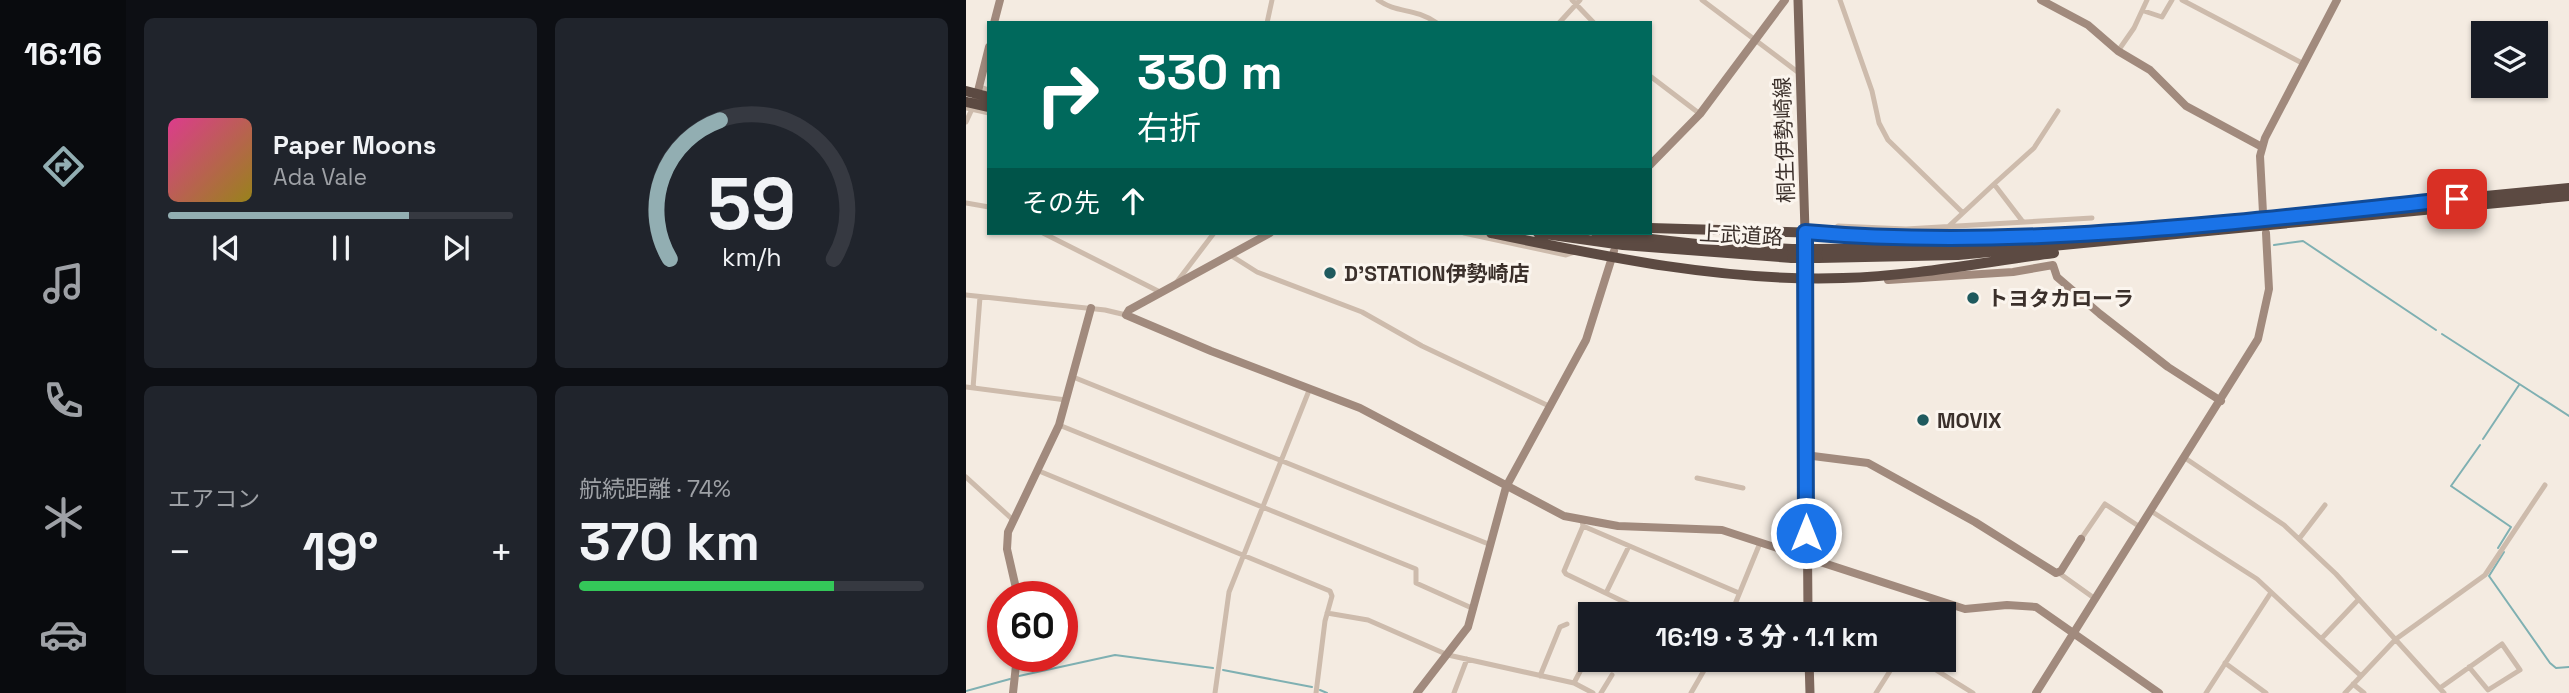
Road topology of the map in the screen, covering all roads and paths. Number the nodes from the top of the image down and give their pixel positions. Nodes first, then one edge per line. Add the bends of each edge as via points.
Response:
1 (1000, 0) edge
2 (1272, 0) edge
3 (1378, 0) edge
4 (1702, 0) edge
5 (1785, 0) edge
6 (1798, 0) edge
7 (1840, 0) edge
8 (2041, 0) edge
9 (2147, 0) edge
10 (2172, 0) edge
11 (2182, 0) edge
12 (2337, 0) edge
13 (1576, 1) edge
14 (2144, 11) junction
15 (995, 21) edge
16 (1267, 21) edge
17 (1434, 21) edge
18 (1561, 21) edge
19 (1592, 21) edge
20 (1752, 41) junction
21 (2118, 51) junction
22 (987, 56) edge
23 (2302, 63) junction
24 (1799, 74) junction
25 (1652, 78) edge
26 (966, 91) edge
27 (977, 99) edge
28 (2058, 111) dead end
29 (1700, 114) junction
30 (966, 122) edge
31 (2262, 147) junction
32 (1652, 163) edge
33 (1994, 184) junction
34 (2569, 188) edge
35 (2569, 196) edge
36 (966, 203) edge
37 (987, 207) edge
38 (1962, 212) junction
39 (2263, 213) dead end
40 (2092, 218) dead end
41 (2023, 222) junction
42 (1949, 226) junction
43 (1652, 228) edge
44 (1805, 232) junction
45 (2266, 233) dead end
46 (1830, 234) junction
47 (1046, 235) edge
48 (1212, 235) edge
49 (1266, 235) edge
50 (1473, 235) edge
51 (1501, 235) edge
52 (1553, 235) edge
53 (1614, 235) edge
54 (2132, 235) junction
55 (1578, 251) junction
56 (1792, 253) junction
57 (1230, 255) junction
58 (1613, 255) junction
59 (1806, 278) junction
60 (1844, 278) junction
61 (1175, 284) junction
62 (1160, 292) junction
63 (966, 295) edge
64 (980, 297) junction
65 (1091, 308) junction
66 (1126, 315) junction
67 (1073, 377) junction
68 (969, 387) edge
69 (1310, 388) junction
70 (1066, 400) junction
71 (2221, 401) junction
72 (1551, 407) junction
73 (1059, 425) junction
74 (1805, 455) junction
75 (2185, 458) junction
76 (1282, 462) junction
77 (1039, 471) junction
78 (966, 477) edge
79 (1697, 478) dead end
80 (2545, 485) dead end
81 (1506, 486) junction
82 (1743, 488) dead end
83 (2325, 505) dead end
84 (1262, 509) junction
85 (2151, 511) junction
86 (1012, 519) junction
87 (1583, 523) junction
88 (2140, 527) junction
89 (2081, 539) joint
90 (2299, 539) junction
91 (1760, 543) junction
92 (1491, 545) junction
93 (1629, 546) junction
94 (1243, 554) junction
95 (1806, 559) junction
96 (2059, 573) junction
97 (1014, 581) edge
98 (1606, 593) junction
99 (1739, 593) junction
100 (2270, 594) junction
101 (2094, 598) junction
102 (2359, 599) junction
103 (1934, 601) joint
104 (1625, 602) edge
105 (1736, 602) edge
106 (1808, 602) edge
107 (1474, 609) junction
108 (1327, 613) junction
109 (1567, 624) dead end
110 (2073, 631) junction
111 (2322, 638) junction
112 (2396, 639) junction
113 (1448, 655) junction
114 (1467, 659) junction
115 (2225, 663) junction
116 (2469, 667) junction
117 (1015, 672) edge
118 (1579, 672) edge
119 (1703, 672) edge
120 (1809, 672) edge
121 (1889, 672) edge
122 (1939, 672) edge
123 (1612, 675) dead end
124 (1540, 676) junction
125 (2361, 676) junction
126 (1573, 683) junction
127 (2353, 684) junction
128 (2442, 691) edge
129 (1013, 693) edge
130 (1215, 693) edge
131 (1316, 693) edge
132 (1417, 693) edge
133 (1454, 693) edge
134 (1593, 693) edge
135 (1601, 693) edge
136 (1691, 693) edge
137 (1810, 693) edge
138 (1876, 693) edge
139 (1973, 693) edge
140 (2036, 693) edge
141 (2159, 693) edge
142 (2206, 693) edge
143 (2266, 693) edge
144 (2345, 693) edge
145 (2364, 693) edge

1 - 15 street
2 - 16 street
3 - 17 street via 1390,8 1420,12
4 - 20 street
5 - 20 street
6 - 24 main road, 桐生伊勢崎線
7 - 38 street via 1888,139
8 - 21 street via 2088,25
9 - 14 street
10 - 14 street via 2162,17
11 - 23 street
12 - 23 street
13 - 18 street
13 - 19 street
14 - 21 street
20 - 24 street
20 - 29 street
21 - 31 street via 2154,74 2186,106
22 - 27 street
23 - 31 street
24 - 44 main road, 桐生伊勢崎線
25 - 29 street
26 - 27 highway
27 - 30 street
28 - 33 street via 2035,149
29 - 32 street
31 - 39 street
33 - 38 street
33 - 41 street
34 - 54 highway, 上武道路
35 - 54 highway, 上武道路
36 - 37 street
38 - 42 street
40 - 41 street
41 - 42 street
42 - 46 street via 1838,226
43 - 44 highway
44 - 46 highway
44 - 59 main road, 桐生伊勢崎線
45 - 71 street via 2270,276 2263,324
46 - 54 highway
47 - 62 street
48 - 61 street
49 - 57 street
50 - 55 street via 1566,256
51 - 55 highway
52 - 56 highway, 上武道路 via 1651,248
53 - 56 highway, 上武道路
54 - 56 highway, 上武道路, bridge via 1958,255
54 - 60 highway via 2036,256
55 - 58 highway
57 - 61 street
57 - 72 street via 1257,272 1362,312
58 - 59 highway via 1698,270
58 - 72 street via 1586,340
59 - 60 highway
59 - 74 main road, 桐生伊勢崎線
60 - 71 street via 1857,282 1963,276 2053,265 2057,277 2100,314
61 - 62 street
62 - 66 street
63 - 64 street
64 - 65 street
64 - 68 street
65 - 66 street
65 - 67 street
66 - 69 street
67 - 70 street
67 - 76 street
68 - 70 street
69 - 76 street
69 - 81 street via 1360,408
70 - 73 street
71 - 75 street
72 - 81 street
73 - 77 street
73 - 84 street
74 - 95 main road, 桐生伊勢崎線
74 - 96 street via 1868,463
75 - 85 street
75 - 90 street
76 - 84 street
76 - 92 street
77 - 86 street
77 - 94 street
78 - 86 street
79 - 82 street
80 - 112 street via 2485,575
81 - 87 street
81 - 92 street
83 - 90 street
84 - 94 street
84 - 107 street via 1416,569 1416,583
85 - 88 street
85 - 100 street via 2257,579
86 - 97 street via 1007,549
87 - 91 street via 1722,530
87 - 93 street
87 - 98 street via 1564,571
88 - 89 street via 2105,504
88 - 101 street
89 - 96 street
90 - 102 street
91 - 95 street
91 - 99 street
92 - 107 street
93 - 98 street
93 - 99 street
94 - 108 street via 1330,591
94 - 130 street via 1225,611
95 - 103 street
95 - 106 main road, 桐生伊勢崎線
96 - 101 street
98 - 104 street
99 - 105 street
100 - 111 street
100 - 115 street
101 - 110 street
102 - 111 street
102 - 112 street
103 - 110 street via 1965,609 2036,607
107 - 113 street
108 - 113 street via 1368,620
108 - 131 street
109 - 124 street via 1560,626
110 - 140 street
110 - 141 street
111 - 125 street
112 - 125 street
112 - 128 street
113 - 114 street
113 - 132 street
114 - 124 street
114 - 133 street
115 - 142 street
115 - 143 street
116 - 116 street via 2502,644 2520,670 2488,690
116 - 128 street
117 - 129 street
118 - 126 street
119 - 136 street
120 - 137 main road
121 - 138 street
122 - 139 street
123 - 135 street
124 - 126 street
125 - 127 street
126 - 134 street
127 - 144 street
127 - 145 street

